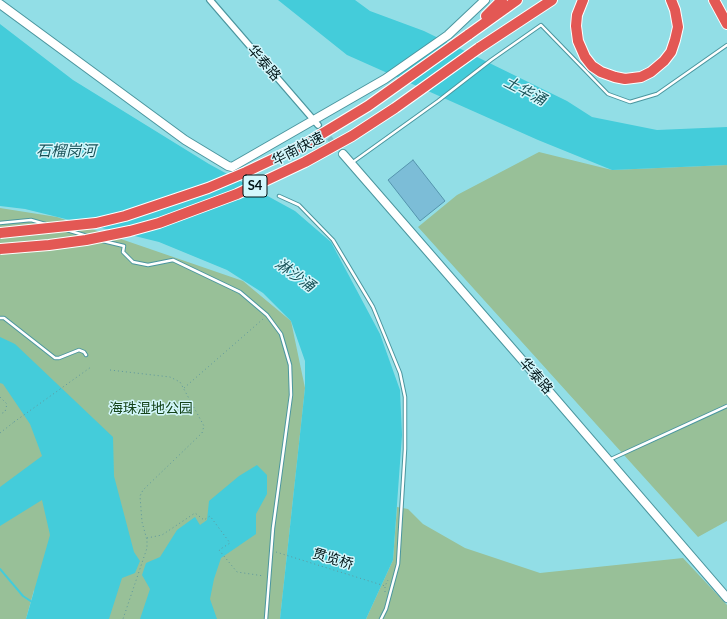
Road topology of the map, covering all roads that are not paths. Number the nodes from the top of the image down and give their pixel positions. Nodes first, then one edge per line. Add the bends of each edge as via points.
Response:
1 (210, 0) edge
2 (485, 0) edge
3 (502, 0) edge
4 (517, 0) edge
5 (552, 0) edge
6 (583, 0) edge
7 (671, 0) edge
8 (715, 2) edge
9 (0, 4) edge
10 (727, 24) edge
11 (468, 35) junction
12 (727, 46) edge
13 (315, 122) junction
14 (342, 154) tunnel mouth
15 (351, 164) junction
16 (279, 196) dead end
17 (0, 223) edge
18 (0, 233) edge
19 (0, 249) edge
20 (0, 318) edge
21 (86, 355) dead end
22 (727, 406) edge
23 (608, 460) junction
24 (727, 598) edge
25 (266, 619) edge
26 (381, 619) edge

1 - 13 street, 华泰路
2 - 13 street via 448,35 385,79
3 - 11 highway
4 - 11 highway, 华南快速 / S4
5 - 19 highway, 华南快速 / S4, bridge via 358,132 305,162 237,194 160,223 130,231 86,240
6 - 7 highway via 576,20 577,36 585,57 606,75 625,79 646,75 656,69 671,52 678,27
8 - 10 highway
9 - 13 street via 185,140 228,166 232,167
11 - 18 highway, 华南快速 / S4, bridge via 368,106 305,144 246,172 208,188 125,216 96,223
12 - 15 lane via 657,94 630,102 608,94 541,26
14 - 15 street, 华泰路
15 - 23 street, 华泰路
16 - 26 lane via 299,205 333,240 373,307 400,373 405,397 405,442 398,564
17 - 25 lane via 31,220 124,246 123,252 133,262 148,265 173,260 240,292 267,315 281,334 290,365 291,395 273,528
20 - 21 lane via 4,318 55,358 79,350
22 - 23 lane
23 - 24 street, 华泰路

